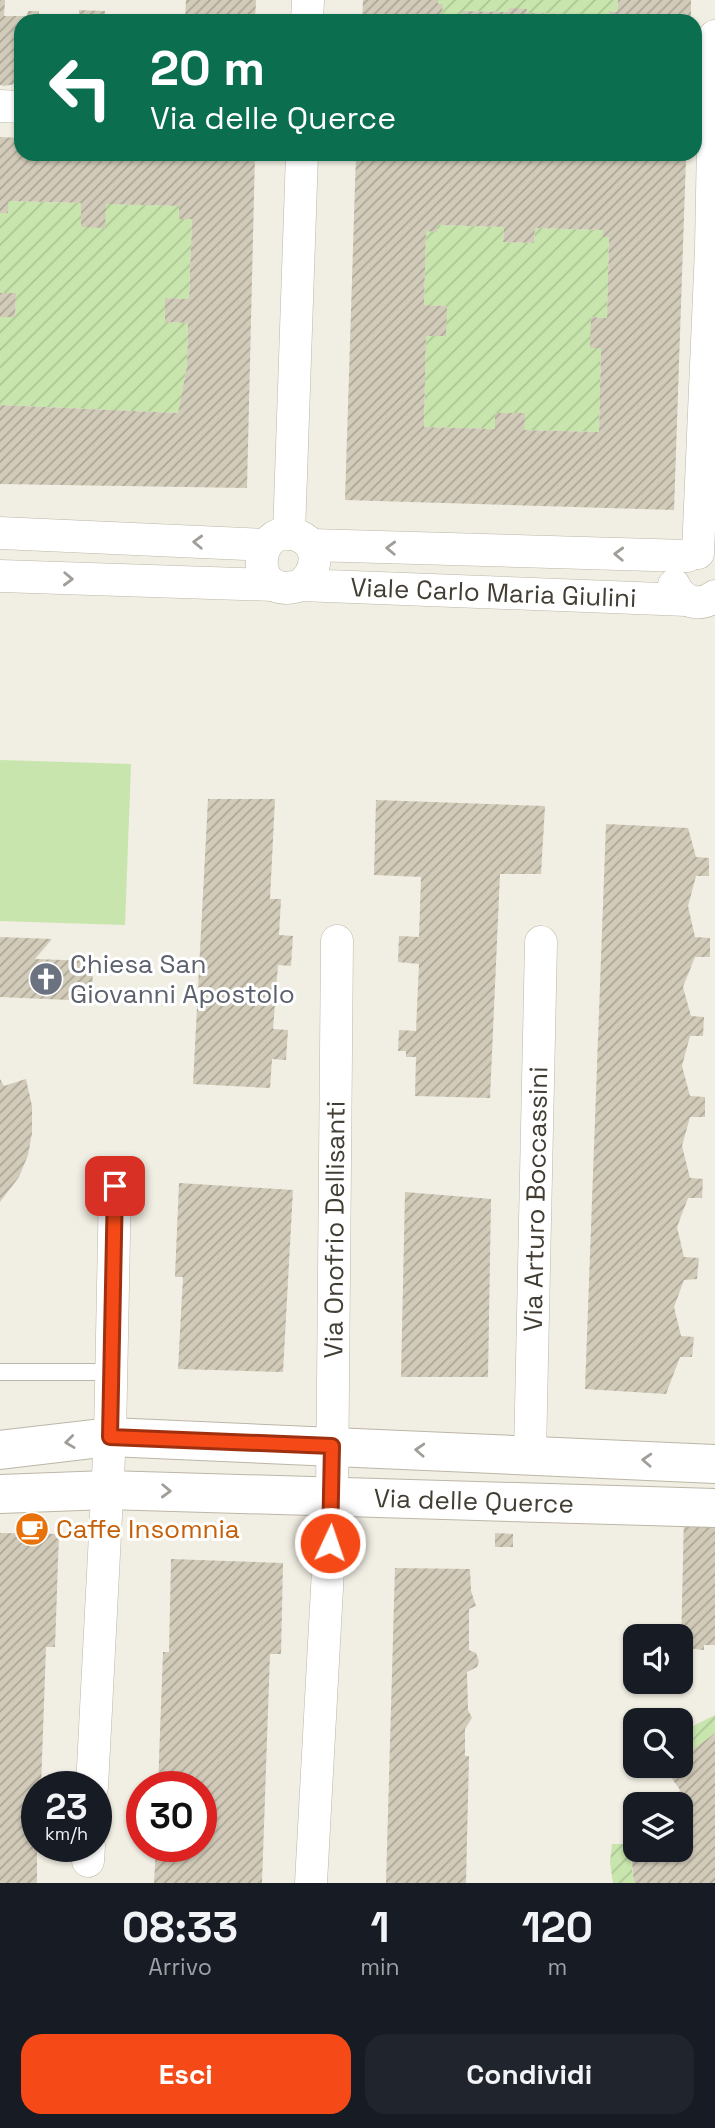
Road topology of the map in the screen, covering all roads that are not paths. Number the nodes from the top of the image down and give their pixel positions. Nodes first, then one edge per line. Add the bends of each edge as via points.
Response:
1 (715, 36) edge
2 (708, 122) edge
3 (302, 161) edge
4 (0, 533) edge
5 (289, 541) junction
6 (700, 556) edge
7 (0, 576) edge
8 (288, 585) junction
9 (707, 599) edge
10 (337, 941) dead end
11 (541, 942) dead end
12 (115, 1186) dead end
13 (0, 1372) edge
14 (111, 1372) junction
15 (110, 1437) junction
16 (332, 1446) junction
17 (0, 1450) edge
18 (530, 1455) junction
19 (715, 1464) edge
20 (107, 1490) junction
21 (0, 1494) edge
22 (332, 1506) junction
23 (715, 1507) edge
24 (93, 1771) edge
25 (311, 1883) edge

1 - 2 street
2 - 6 street via 710,248
3 - 5 street
5 -> 4 street, Viale Carlo Maria Giulini
6 -> 5 street, Viale Carlo Maria Giulini
5 - 8 street via 261,561 267,579
5 - 8 street via 315,553 314,571
6 - 9 street via 676,567 673,582 680,596
7 -> 8 street, Viale Carlo Maria Giulini
8 - 9 street, Viale Carlo Maria Giulini
10 - 16 street, Via Onofrio Dellisanti
11 - 18 street, Via Arturo Boccassini
12 - 14 street
13 - 14 lane
14 - 15 street
15 - 16 street, Via delle Querce
15 -> 17 street, Via delle Querce
15 - 20 street
18 -> 16 street, Via delle Querce
16 - 22 street, Via Onofrio Dellisanti
19 -> 18 street, Via delle Querce
20 - 21 street, Via delle Querce
20 -> 22 street, Via delle Querce
20 - 24 street
22 - 23 street, Via delle Querce
22 - 25 street

